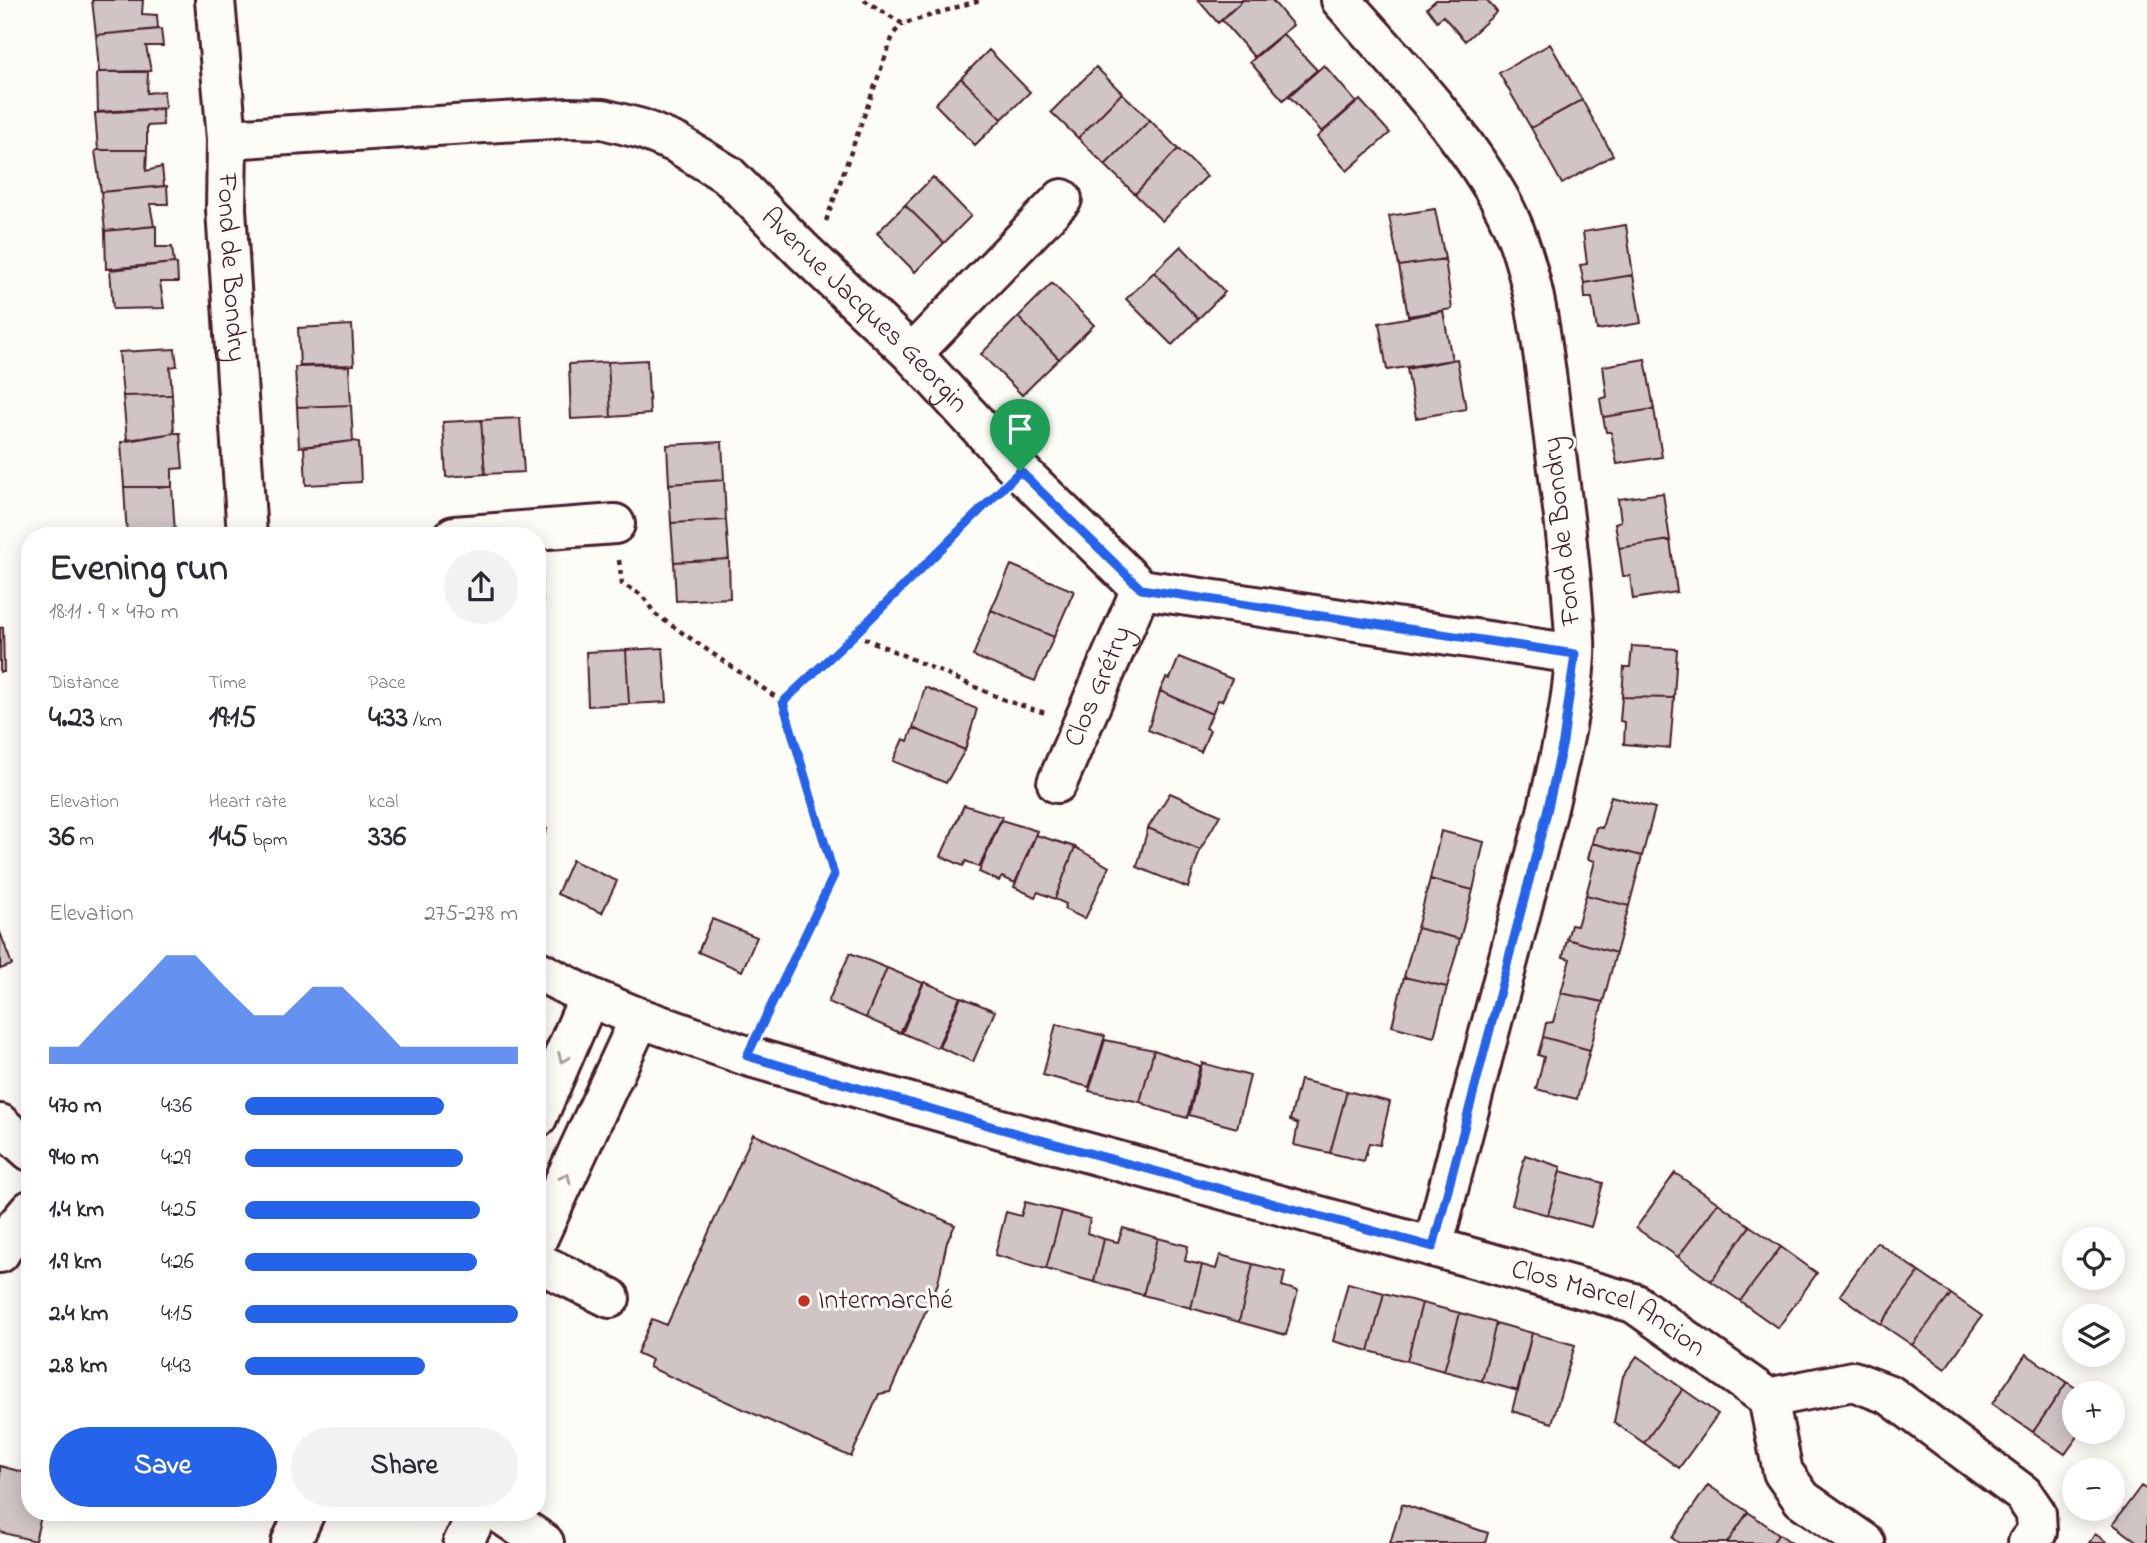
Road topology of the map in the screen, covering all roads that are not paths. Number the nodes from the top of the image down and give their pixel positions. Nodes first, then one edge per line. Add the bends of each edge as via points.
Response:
1 (215, 0) edge
2 (1341, 0) edge
3 (227, 139) junction
4 (1062, 199) dead end
5 (912, 354) junction
6 (615, 524) road end
7 (246, 527) edge
8 (546, 529) edge
9 (1141, 589) junction
10 (1575, 654) junction
11 (1057, 783) dead end
12 (546, 975) edge
13 (589, 998) junction
14 (640, 1018) junction
15 (546, 1097) edge
16 (0, 1124) edge
17 (21, 1143) edge
18 (21, 1220) edge
19 (546, 1221) edge
20 (1433, 1247) junction
21 (0, 1253) edge
22 (546, 1266) edge
23 (610, 1298) dead end
24 (1768, 1398) junction
25 (301, 1521) edge
26 (474, 1521) edge
27 (511, 1521) edge
28 (291, 1543) edge
29 (463, 1543) edge
30 (544, 1543) edge
31 (1865, 1543) edge
32 (2028, 1543) edge

1 - 3 street, Fond de Bondry
2 - 10 street, Fond de Bondry via 1475,159 1501,201 1519,243 1538,327 1563,507
3 - 5 street, Avenue Jacques Georgin via 568,118 603,119 642,129 676,143 728,175
3 - 7 street, Fond de Bondry via 226,209
4 - 5 street
5 - 9 street, Avenue Jacques Georgin via 1020,471
6 - 8 street
9 - 10 street
9 - 11 street, Clos Grétry
10 - 20 street, Fond de Bondry via 1563,742 1547,812
12 - 13 street
13 - 14 street
13 -> 15 street
19 -> 14 street
14 - 20 street via 747,1056
16 - 17 street
18 - 21 street
20 - 24 street, Clos Marcel Ancion via 1634,1303
22 - 23 street
24 - 31 street via 1783,1472 1789,1481 1802,1499
24 - 32 street via 1853,1381 1889,1395 2024,1494 2036,1513 2037,1532
25 - 28 street
26 - 29 street
27 - 30 street

